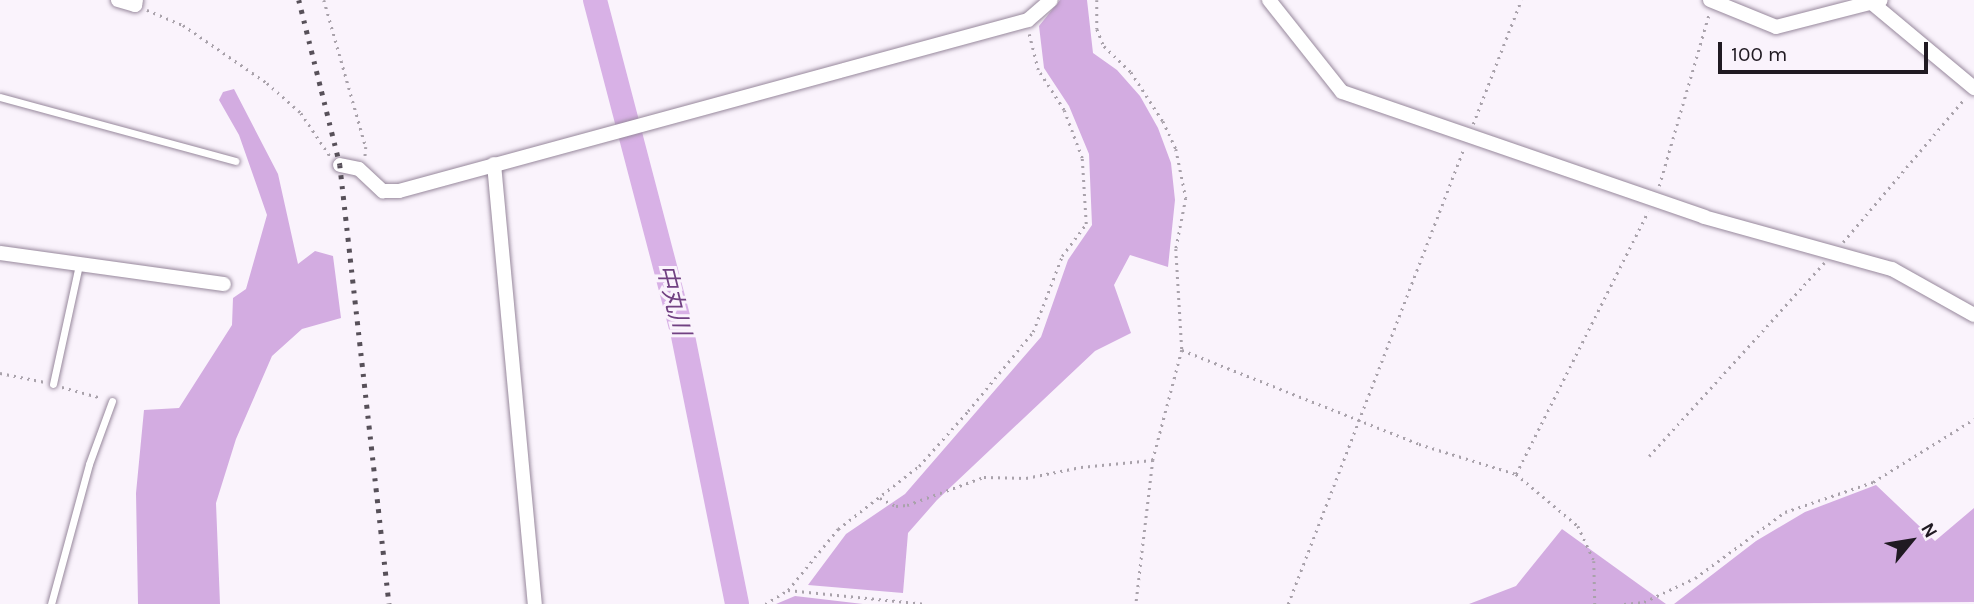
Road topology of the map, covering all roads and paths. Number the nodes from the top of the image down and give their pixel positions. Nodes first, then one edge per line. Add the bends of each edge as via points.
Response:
1 (118, 0) edge
2 (324, 0) edge
3 (1051, 0) edge
4 (1097, 0) edge
5 (1269, 0) edge
6 (1521, 0) edge
7 (1712, 1) edge
8 (1876, 1) edge
9 (136, 2) edge
10 (1028, 20) junction
11 (1974, 88) edge
12 (0, 97) edge
13 (1468, 137) junction
14 (235, 161) dead end
15 (494, 164) junction
16 (340, 165) joint
17 (363, 175) junction
18 (1654, 200) junction
19 (0, 253) edge
20 (1834, 253) junction
21 (79, 265) junction
22 (224, 284) dead end
23 (1974, 315) edge
24 (1182, 350) junction
25 (53, 384) dead end
26 (112, 401) dead end
27 (1361, 419) junction
28 (1974, 419) edge
29 (1649, 456) dead end
30 (1153, 460) junction
31 (1516, 474) junction
32 (880, 498) junction
33 (788, 590) junction
34 (51, 604) edge
35 (535, 604) edge
36 (765, 604) edge
37 (926, 604) edge
38 (1136, 604) edge
39 (1288, 604) edge
40 (1595, 604) edge
41 (1624, 604) edge

1 - 9 street
2 - 17 path via 366,146
3 - 10 street
4 - 24 path via 1097,29 1104,46 1147,92 1176,149 1186,198 1176,248
5 - 13 street via 1342,92
6 - 13 path
7 - 8 street via 1776,27
7 - 18 path
8 - 11 street
9 - 16 path via 183,24 267,83 301,113
10 - 15 street
10 - 32 path via 1038,70 1064,110 1082,158 1086,224 1062,256 1033,332 919,466
11 - 20 path
12 - 14 lane
13 - 18 street
13 - 27 path
15 - 17 street via 398,191 383,191
15 - 35 street
16 - 17 street
18 - 20 street
18 - 31 path
19 - 21 street
20 - 23 street via 1892,269
20 - 29 path
21 - 22 street
21 - 25 lane
24 - 27 path
24 - 30 path
26 - 34 lane via 89,464
27 - 31 path via 1419,444
27 - 39 path
28 - 41 path via 1872,482 1785,512 1695,578 1644,602
30 - 32 path via 1026,478 984,477 907,505 896,506
30 - 38 path
31 - 40 path via 1578,526 1594,561
32 - 33 path via 838,529
33 - 36 path
33 - 37 path

